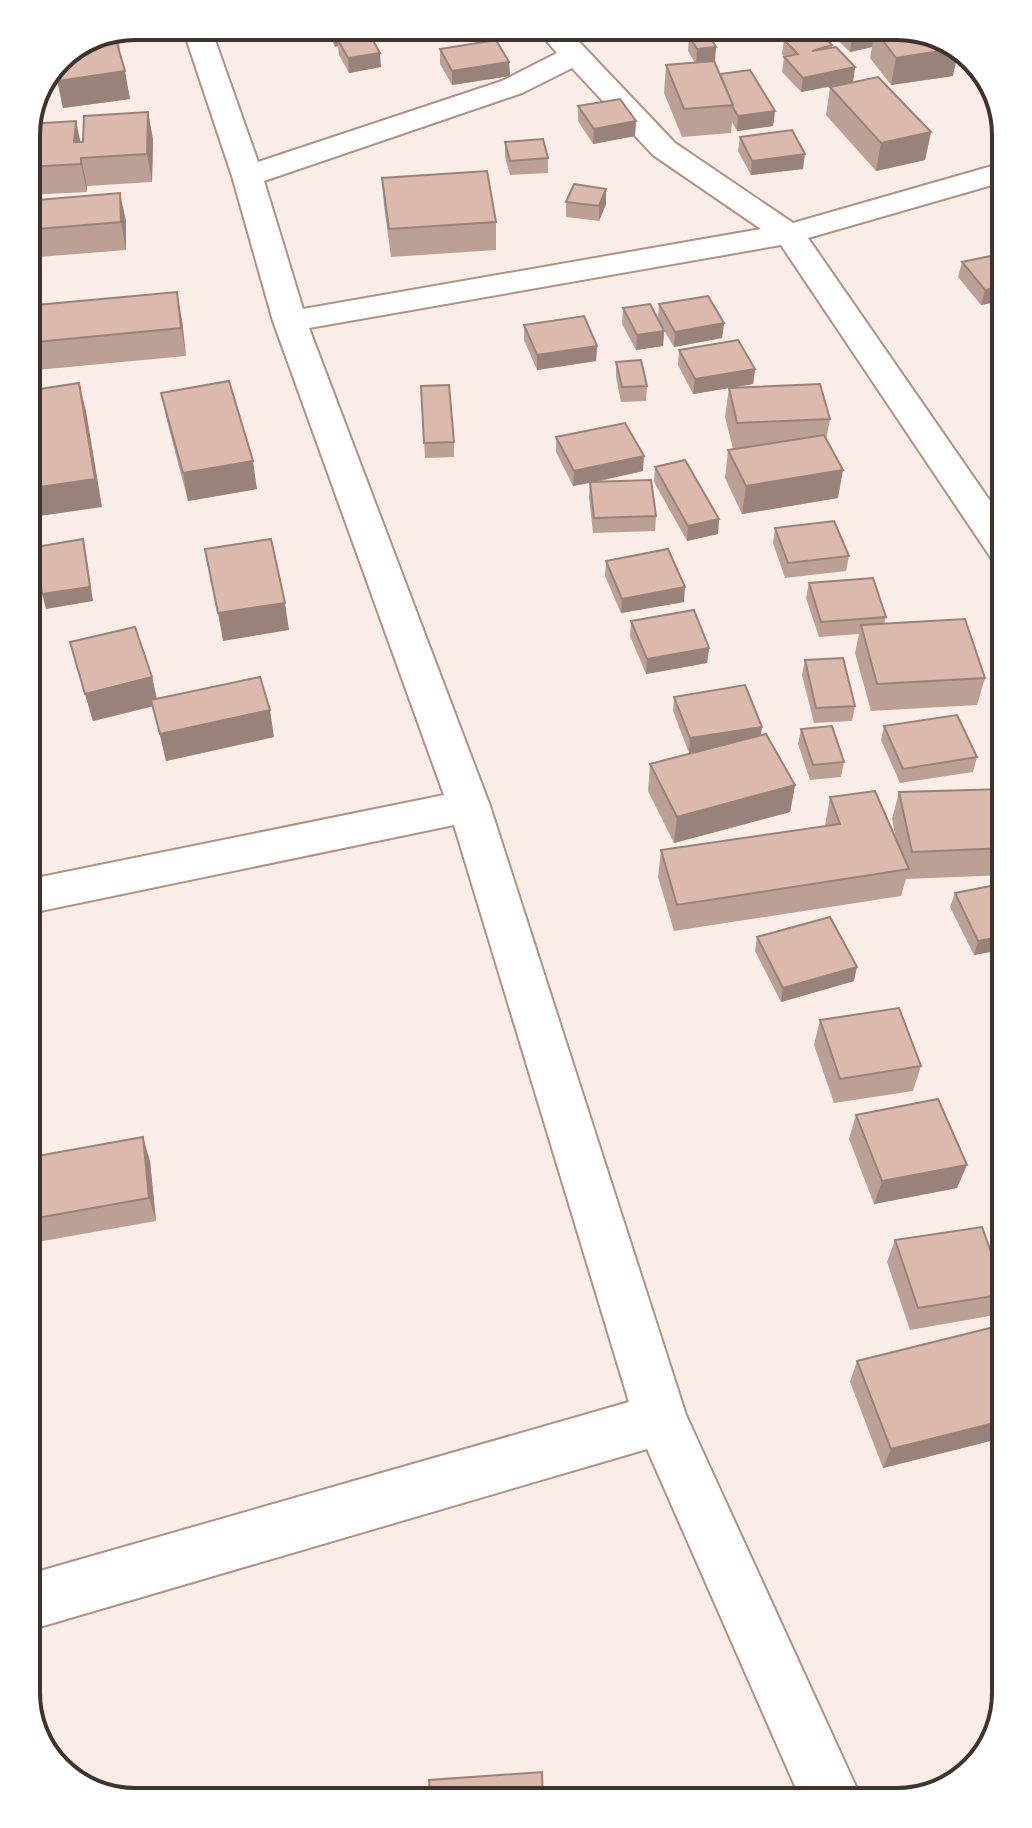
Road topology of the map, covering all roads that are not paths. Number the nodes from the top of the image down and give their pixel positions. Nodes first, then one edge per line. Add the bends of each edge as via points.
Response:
1 (201, 40) edge
2 (560, 40) edge
3 (573, 56) junction
4 (992, 175) edge
5 (247, 176) junction
6 (789, 234) junction
7 (290, 321) junction
8 (992, 529) edge
9 (469, 806) junction
10 (40, 894) edge
11 (661, 1419) junction
12 (40, 1599) edge
13 (827, 1788) edge

1 - 5 street
2 - 3 street
3 - 5 street via 512,87
3 - 6 street via 664,149
4 - 6 street
5 - 7 street
6 - 7 street
6 - 8 street
7 - 9 street
9 - 10 street
9 - 11 street
11 - 12 street
11 - 13 street

